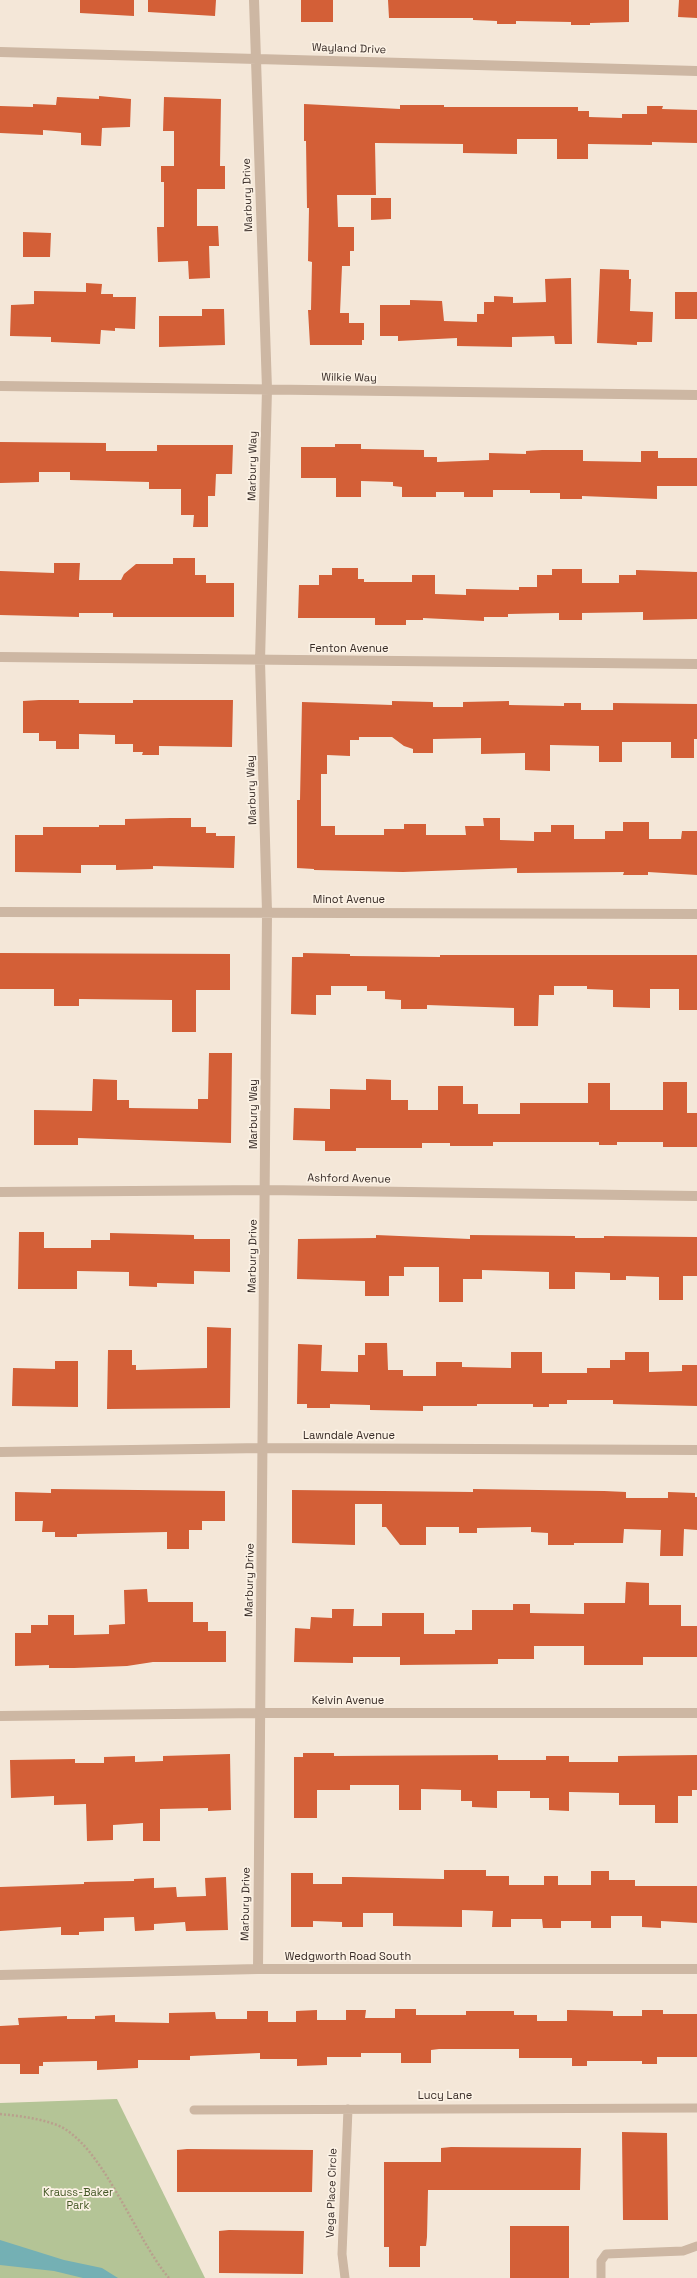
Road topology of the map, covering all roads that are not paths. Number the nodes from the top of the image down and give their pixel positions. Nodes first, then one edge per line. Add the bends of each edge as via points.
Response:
1 (254, 0) edge
2 (0, 52) edge
3 (255, 58) junction
4 (697, 71) edge
5 (0, 386) edge
6 (267, 389) junction
7 (697, 395) edge
8 (0, 657) edge
9 (260, 661) junction
10 (697, 664) edge
11 (0, 912) edge
12 (267, 912) junction
13 (697, 914) edge
14 (266, 1190) junction
15 (0, 1192) edge
16 (697, 1196) edge
17 (263, 1448) junction
18 (697, 1450) edge
19 (0, 1452) edge
20 (697, 1712) edge
21 (260, 1713) junction
22 (0, 1716) edge
23 (697, 1969) edge
24 (258, 1970) junction
25 (0, 1975) edge
26 (697, 2108) edge
27 (348, 2109) junction
28 (194, 2110) dead end
29 (697, 2246) edge
30 (346, 2278) edge
31 (601, 2278) edge

1 - 3 street, Marbury Drive
2 - 3 street, Wayland Drive
3 - 4 street, Wayland Drive
3 - 6 street, Marbury Drive
5 - 6 street, Wilkie Way
6 - 7 street, Wilkie Way
6 - 9 street, Marbury Way
8 - 9 street, Fenton Avenue
9 - 10 street, Fenton Avenue
9 - 12 street, Marbury Way
11 - 12 street, Minot Avenue
12 - 13 street, Minot Avenue
12 - 14 street, Marbury Way
14 - 15 street, Ashford Avenue
14 - 16 street, Ashford Avenue
14 - 17 street, Marbury Drive
17 - 18 street, Lawndale Avenue
17 - 19 street, Lawndale Avenue
17 - 21 street, Marbury Drive
20 - 21 street, Kelvin Avenue
21 - 22 street, Kelvin Avenue
21 - 24 street, Marbury Drive
23 - 24 street, Wedgworth Road South
24 - 25 street, Wedgworth Road South
26 - 27 lane, Lucy Lane
27 - 28 lane, Lucy Lane
27 - 30 lane, Vega Place Circle via 342,2254
29 - 31 lane via 684,2251 606,2254 601,2260

